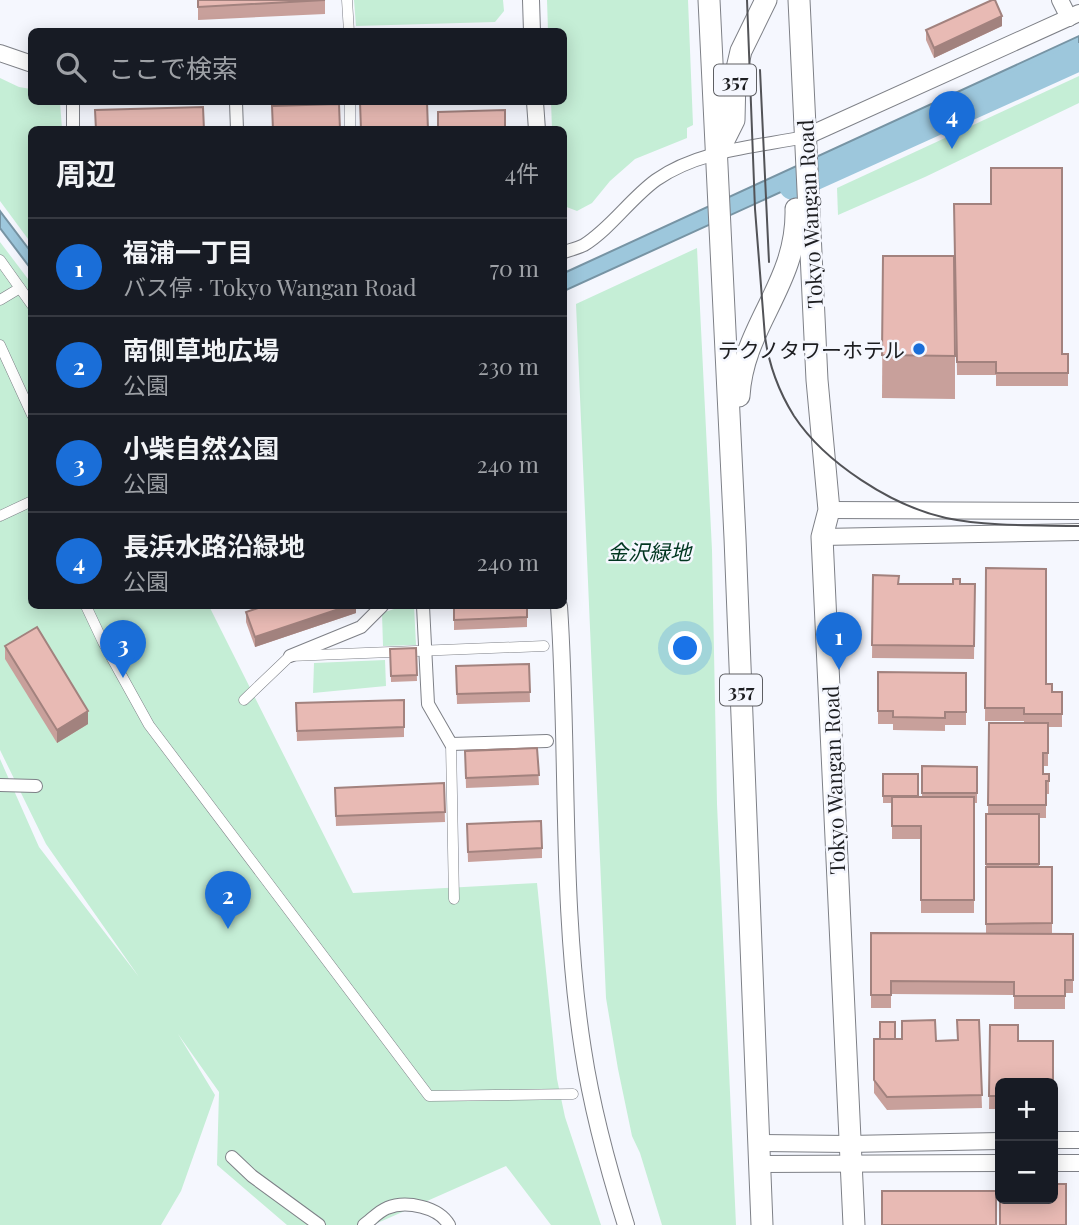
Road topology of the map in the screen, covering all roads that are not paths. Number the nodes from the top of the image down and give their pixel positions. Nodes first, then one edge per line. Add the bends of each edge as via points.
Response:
1 (347, 0) edge
2 (531, 0) edge
3 (709, 0) edge
4 (766, 0) edge
5 (799, 0) edge
6 (1060, 0) edge
7 (1074, 16) edge
8 (349, 28) edge
9 (532, 28) edge
10 (0, 53) edge
11 (28, 63) edge
12 (73, 105) edge
13 (236, 105) edge
14 (350, 105) edge
15 (535, 105) edge
16 (73, 126) edge
17 (237, 126) edge
18 (350, 126) edge
19 (537, 126) edge
20 (805, 137) junction
21 (717, 154) junction
22 (567, 251) edge
23 (0, 260) edge
24 (20, 288) junction
25 (28, 299) edge
26 (0, 300) edge
27 (0, 345) edge
28 (28, 406) edge
29 (28, 503) edge
30 (829, 510) junction
31 (1079, 511) edge
32 (0, 516) edge
33 (1079, 532) edge
34 (822, 537) junction
35 (735, 538) junction
36 (87, 609) edge
37 (379, 609) edge
38 (423, 609) edge
39 (559, 609) edge
40 (544, 646) dead end
41 (425, 652) junction
42 (290, 656) junction
43 (243, 700) dead end
44 (547, 741) dead end
45 (451, 744) junction
46 (0, 785) edge
47 (36, 786) dead end
48 (454, 899) dead end
49 (573, 1094) dead end
50 (1058, 1140) edge
51 (1079, 1140) edge
52 (995, 1141) edge
53 (759, 1143) junction
54 (850, 1153) junction
55 (232, 1157) dead end
56 (995, 1163) edge
57 (1058, 1163) edge
58 (1079, 1163) edge
59 (760, 1164) junction
60 (318, 1225) edge
61 (363, 1225) edge
62 (449, 1225) edge
63 (626, 1225) edge
64 (762, 1225) edge
65 (853, 1225) edge

1 - 8 street
2 - 9 street
3 - 21 highway, 357
4 - 21 highway, 357 via 738,63 734,120
5 - 20 highway, Tokyo Wangan Road / 357
6 - 7 street
7 - 20 street
10 - 11 street
12 - 16 street
13 - 17 street
14 - 18 street
15 - 19 street
20 - 21 street
20 - 30 highway, Tokyo Wangan Road / 357 via 817,380
20 - 35 highway, 357 via 795,155 797,226 792,253 740,374 740,497
21 - 22 street via 658,179 582,246
21 - 35 highway, 357
23 - 24 street
24 - 25 street
24 - 26 street
27 - 28 street
29 - 32 street
30 - 31 street
30 - 34 highway, Tokyo Wangan Road / 357
33 - 34 street
34 - 54 highway, Tokyo Wangan Road / 357
35 - 53 highway, 357
36 - 49 street via 149,725 429,1096
37 - 42 street via 361,627
38 - 41 street
39 - 63 street via 574,969 583,1051
40 - 41 street
41 - 42 street
41 - 45 street via 428,704
42 - 43 street
44 - 45 street
45 - 48 street
46 - 47 street
50 - 51 street
52 - 54 street
53 - 54 street
53 - 59 highway, 357
54 - 56 street
54 - 59 street
54 - 65 highway, Tokyo Wangan Road / 357
55 - 60 street
57 - 58 street
59 - 64 highway, 357
61 - 62 street via 388,1207 423,1206 445,1217

